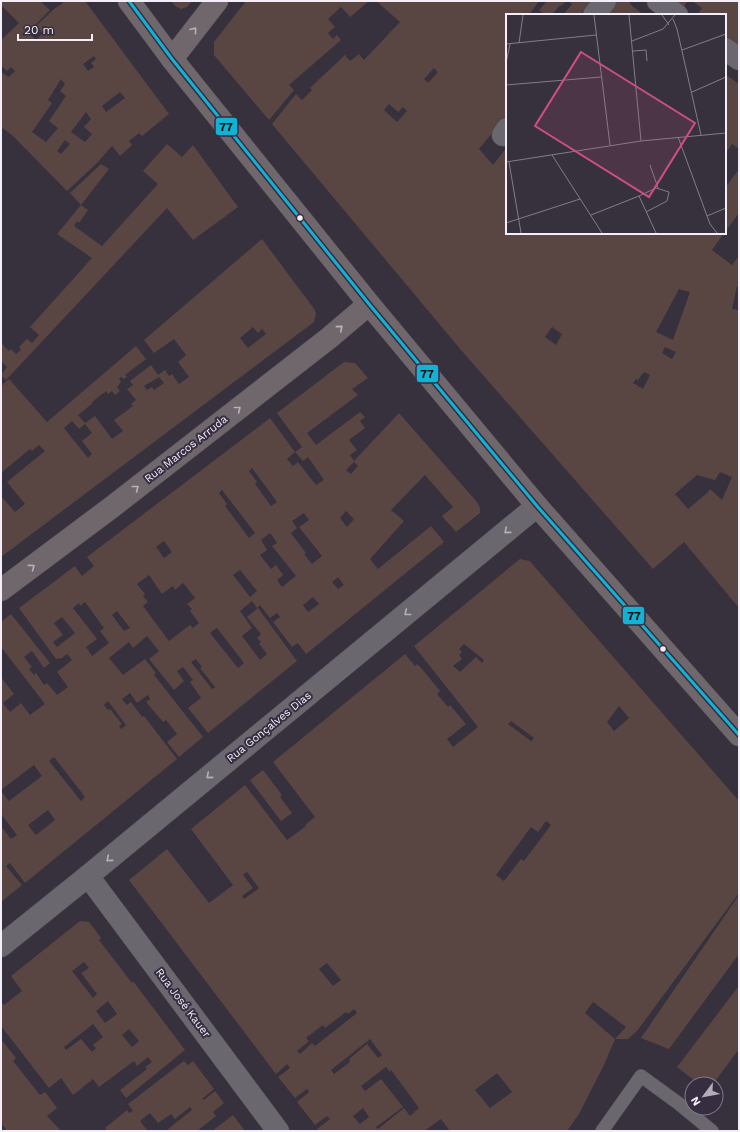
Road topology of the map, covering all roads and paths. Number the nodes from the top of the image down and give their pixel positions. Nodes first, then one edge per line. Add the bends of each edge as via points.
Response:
1 (130, 1) edge
2 (217, 1) edge
3 (605, 1) edge
4 (658, 1) edge
5 (595, 14) edge
6 (676, 14) edge
7 (726, 50) edge
8 (172, 59) junction
9 (739, 59) edge
10 (369, 304) junction
11 (537, 506) junction
12 (1, 590) edge
13 (739, 735) edge
14 (88, 876) junction
15 (1, 946) edge
16 (278, 1131) edge
17 (602, 1131) edge
18 (712, 1131) edge

1 - 8 main road
8 -> 2 main road
3 - 5 street
4 - 6 street
7 - 9 street
8 - 10 main road
10 - 11 main road
12 -> 10 main road, Rua Marcos Arruda via 131,492
11 - 13 main road
11 -> 14 street, Rua Gonçalves Dias
14 - 15 street, Rua Gonçalves Dias
14 - 16 street, Rua José Kauer
17 - 18 lane via 641,1076

